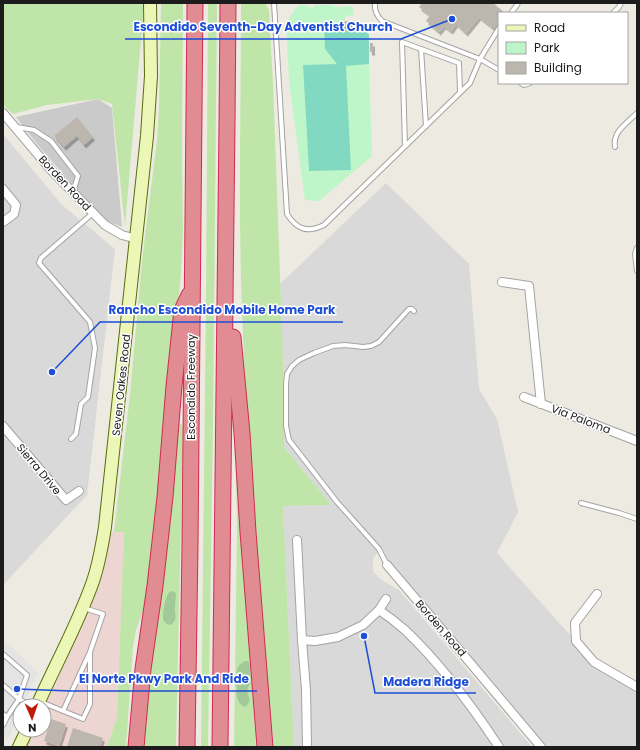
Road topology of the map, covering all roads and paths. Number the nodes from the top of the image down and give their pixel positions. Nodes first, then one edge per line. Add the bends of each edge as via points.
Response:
1 (150, 3) edge
2 (195, 3) edge
3 (228, 3) edge
4 (274, 3) edge
5 (374, 3) edge
6 (518, 3) edge
7 (621, 3) edge
8 (512, 12) edge
9 (614, 12) edge
10 (498, 30) edge
11 (421, 49) junction
12 (480, 59) junction
13 (498, 69) edge
14 (460, 92) junction
15 (3, 113) edge
16 (637, 113) edge
17 (426, 126) junction
18 (14, 127) junction
19 (405, 146) junction
20 (615, 147) dead end
21 (3, 189) edge
22 (72, 192) junction
23 (93, 213) junction
24 (3, 222) edge
25 (137, 239) junction
26 (637, 248) edge
27 (637, 271) edge
28 (226, 272) junction
29 (502, 282) dead end
30 (192, 286) junction
31 (414, 311) dead end
32 (524, 397) dead end
33 (541, 404) junction
34 (3, 426) edge
35 (70, 439) dead end
36 (637, 441) edge
37 (79, 491) dead end
38 (581, 503) dead end
39 (637, 519) edge
40 (297, 540) dead end
41 (387, 565) joint
42 (597, 594) dead end
43 (386, 599) dead end
44 (83, 608) junction
45 (379, 610) junction
46 (302, 640) junction
47 (90, 652) junction
48 (3, 654) edge
49 (3, 685) edge
50 (637, 687) edge
51 (18, 698) edge
52 (19, 698) edge
53 (39, 698) edge
54 (52, 708) edge
55 (12, 710) edge
56 (63, 711) junction
57 (3, 714) edge
58 (7, 717) junction
59 (3, 724) edge
60 (136, 747) edge
61 (187, 747) edge
62 (220, 747) edge
63 (265, 747) edge
64 (307, 747) edge
65 (499, 747) edge
66 (541, 747) edge

1 - 25 street, Seven Oakes Road via 151,76
2 - 30 highway, Escondido Freeway
3 - 28 highway
4 - 19 lane via 287,214 292,222 307,229 317,229 324,225
5 - 12 lane via 382,22
6 - 8 lane
7 - 9 lane
10 - 12 lane
11 - 14 lane via 459,63
11 - 17 lane
11 - 19 lane via 402,42
12 - 13 lane
12 - 14 lane via 470,83
14 - 17 lane
15 - 18 street, Borden Road
16 - 20 lane via 618,131 615,136
17 - 19 lane
18 - 22 street, Borden Road
18 - 22 lane via 34,130 51,141 78,176
21 - 24 street via 16,205 14,214
22 - 23 street, Borden Road
23 - 25 street, Borden Road via 105,226
23 - 35 lane via 40,258 39,263 90,322 94,342 88,398 80,404 76,434
25 - 44 street, Seven Oakes Road via 106,527 93,582
26 - 27 lane
28 - 62 highway
28 - 63 highway via 242,434
29 - 33 street via 529,286
30 - 60 highway via 182,310 165,498 143,669
30 - 61 highway, Escondido Freeway
31 - 41 lane via 409,309 379,342 363,347 333,346 314,353 292,366 286,379 286,426 290,440 337,502 379,549
32 - 33 street, Via Paloma
33 - 36 street, Via Paloma
34 - 37 street, Sierra Drive via 66,500
38 - 39 lane
40 - 46 street
41 - 66 street, Borden Road
42 - 50 street via 575,623 576,641 594,662
43 - 45 street
44 - 47 lane via 103,614
44 - 53 street, Seven Oakes Road
45 - 46 street via 363,625 338,637 315,641
45 - 65 street via 404,629 430,655
46 - 64 street
47 - 56 lane
47 - 56 lane via 90,704 83,719
48 - 52 lane via 27,675
49 - 51 lane
54 - 56 lane
55 - 58 lane
57 - 58 lane
58 - 59 lane

